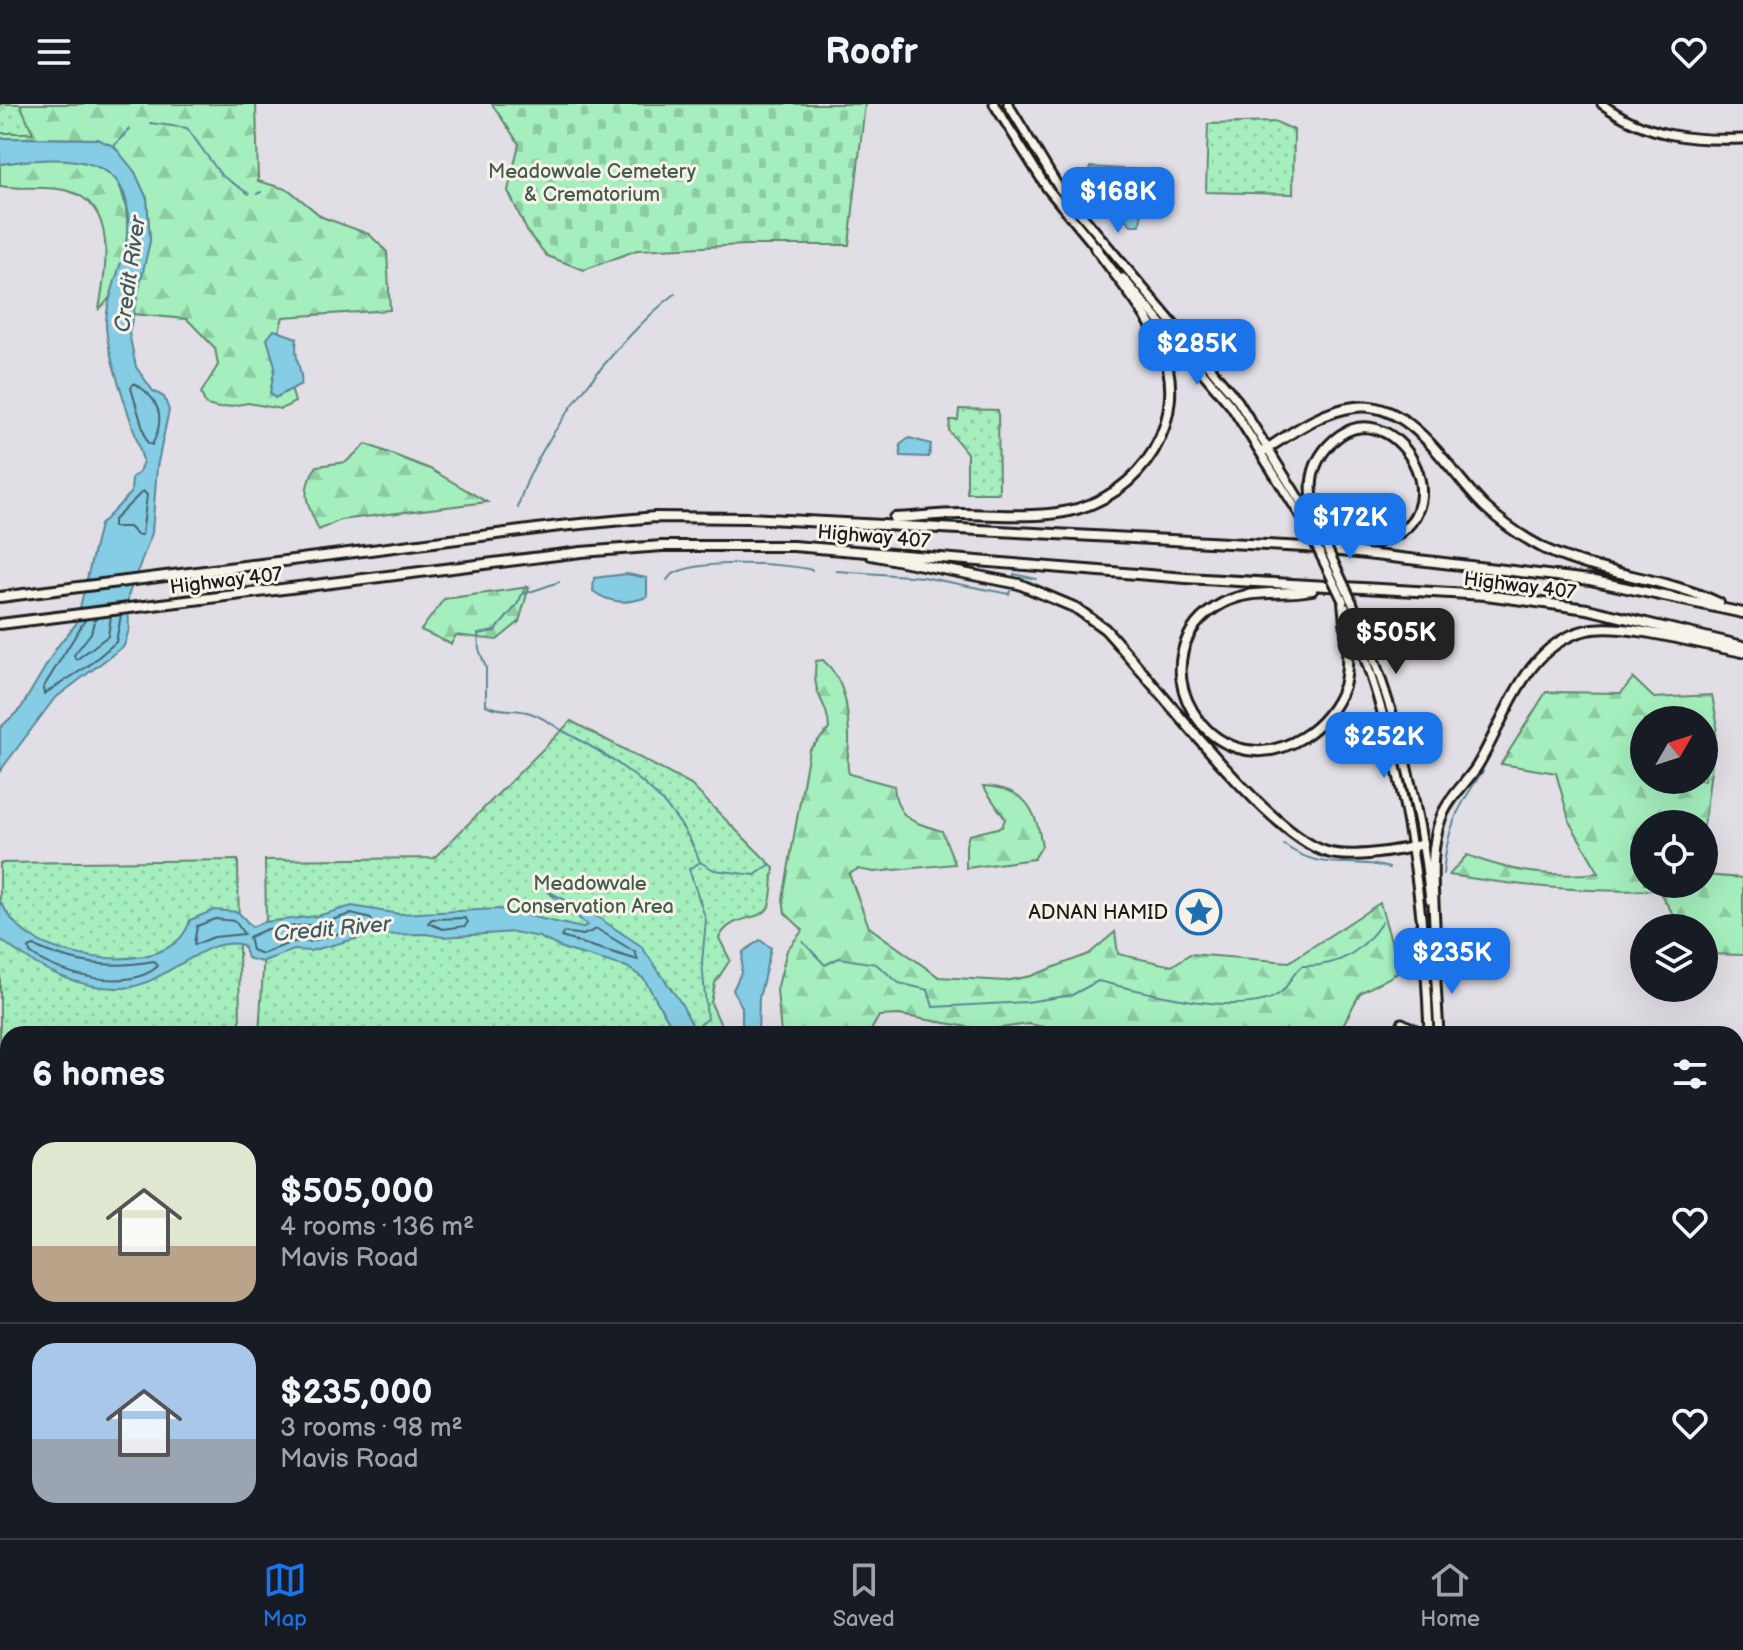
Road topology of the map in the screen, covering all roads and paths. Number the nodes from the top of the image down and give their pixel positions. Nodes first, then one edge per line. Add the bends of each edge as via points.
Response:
1 (994, 104) edge
2 (1008, 104) edge
3 (1602, 104) edge
4 (1743, 139) edge
5 (1095, 247) junction
6 (1266, 450) junction
7 (858, 521) junction
8 (1320, 533) junction
9 (1306, 547) junction
10 (854, 550) junction
11 (1325, 587) junction
12 (0, 597) edge
13 (1347, 601) junction
14 (1740, 612) edge
15 (0, 624) edge
16 (1743, 646) edge
17 (1743, 652) edge
18 (1423, 844) junction
19 (1413, 847) junction
20 (1432, 956) junction
21 (1402, 1023) dead end
22 (1409, 1026) edge
23 (1427, 1026) edge
24 (1438, 1026) edge

1 - 5 main road via 1047,188
2 - 6 main road via 1059,188 1216,373
3 - 4 main road via 1627,121 1670,136
5 - 6 main road
5 - 7 highway via 1148,323 1166,362 1167,419 1142,470 1105,499 1065,512
6 - 8 main road
6 - 13 main road, bridge
6 - 14 highway via 1318,418 1345,409 1384,411 1425,439 1486,508 1546,549 1688,589
7 - 9 highway, Highway 407
7 - 12 highway, Highway 407 via 655,517
8 - 9 highway via 1310,478 1333,441 1364,429 1396,438 1409,450 1422,482 1414,516 1406,525 1370,544
8 - 13 main road, bridge
9 - 14 highway, Highway 407 via 1590,580
10 - 11 highway, Highway 407
10 - 15 highway, Highway 407 via 662,546 581,552
10 - 19 highway via 1019,584 1076,608 1105,629 1268,813 1299,840 1341,854
11 - 13 highway via 1232,598 1204,616 1189,637 1180,666 1185,699 1203,727 1222,743 1248,751 1283,747 1311,733 1331,711 1347,666
11 - 16 highway, Highway 407 via 1486,595 1587,609
13 - 18 main road via 1368,641 1406,763
13 - 19 main road via 1380,702
17 - 20 highway via 1618,629 1587,630 1541,657 1441,816
18 - 19 highway
18 - 20 main road
19 - 20 main road
20 - 23 main road
20 - 24 main road
21 - 22 main road

